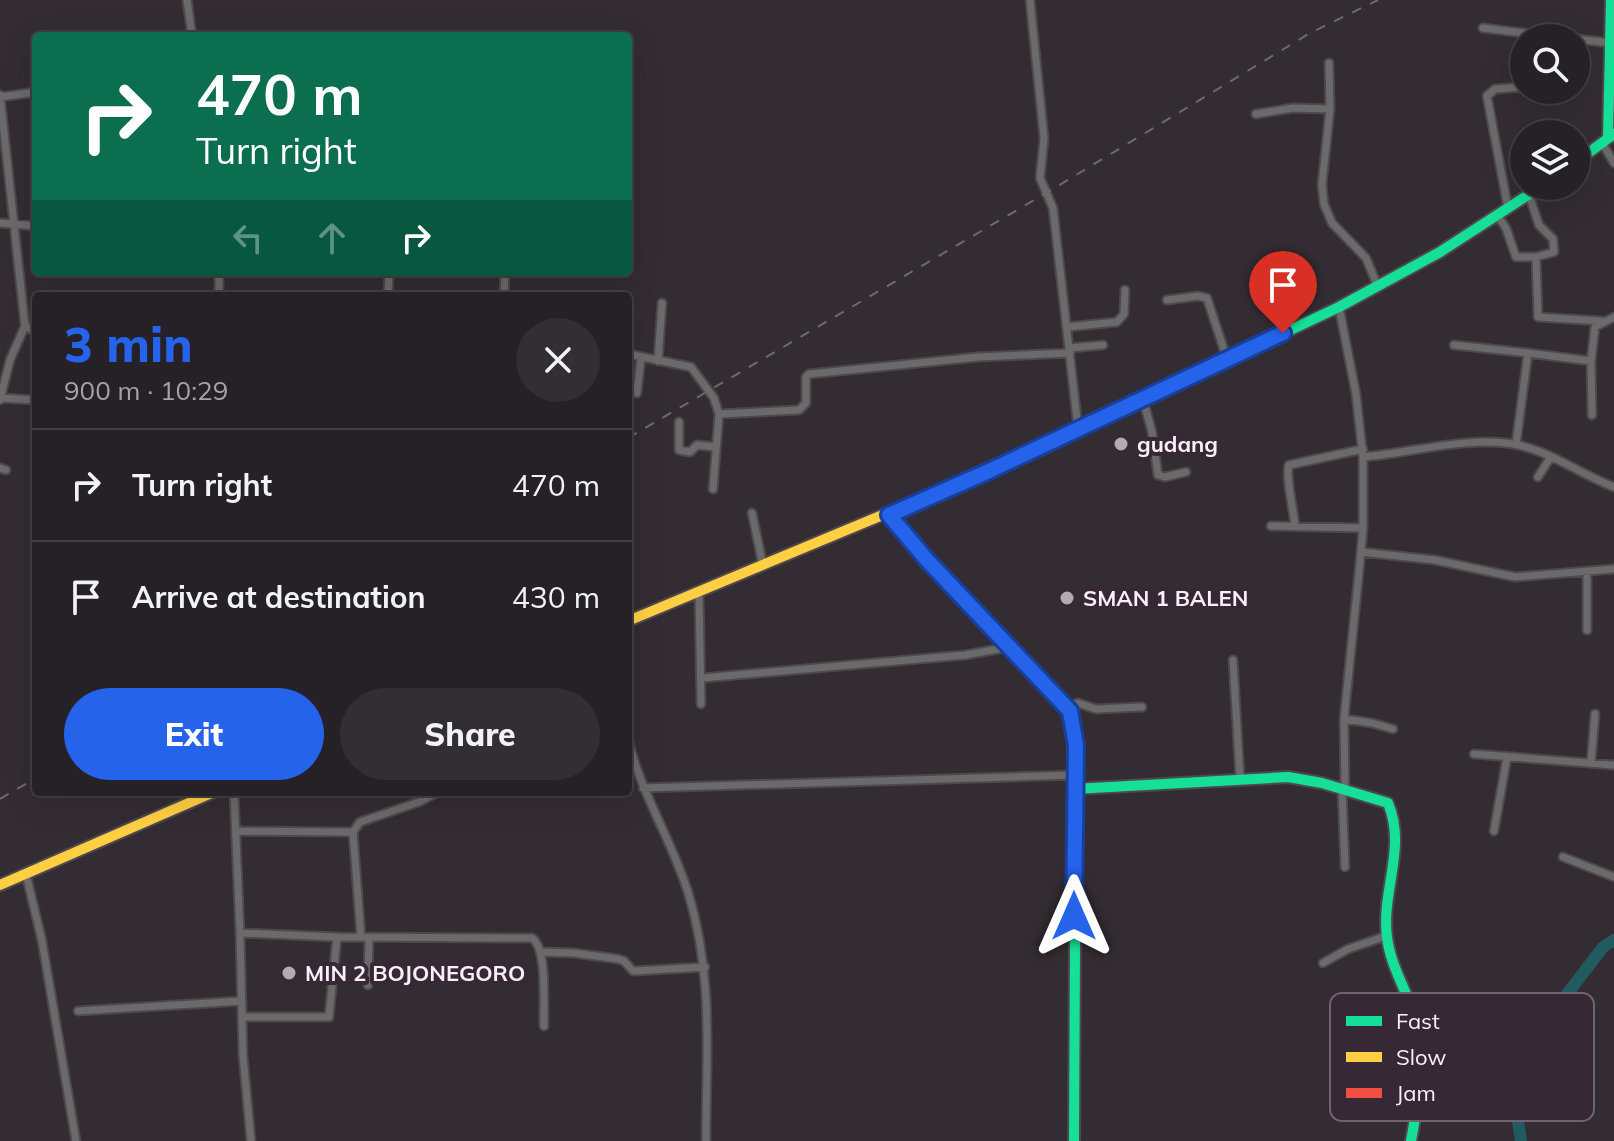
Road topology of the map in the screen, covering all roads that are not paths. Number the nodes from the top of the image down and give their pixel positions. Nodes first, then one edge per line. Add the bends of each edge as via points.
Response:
1 (187, 0) edge
2 (1030, 0) edge
3 (1611, 0) edge
4 (1483, 28) dead end
5 (191, 32) edge
6 (1510, 32) edge
7 (1590, 41) edge
8 (1611, 43) junction
9 (1329, 63) dead end
10 (1510, 88) edge
11 (32, 93) edge
12 (0, 97) edge
13 (1330, 109) junction
14 (1256, 114) dead end
15 (1608, 139) edge
16 (1590, 152) edge
17 (1614, 163) edge
18 (1521, 200) edge
19 (1531, 200) edge
20 (1508, 208) junction
21 (1497, 215) junction
22 (0, 223) edge
23 (16, 226) junction
24 (32, 226) edge
25 (1536, 257) junction
26 (1378, 287) junction
27 (1125, 290) dead end
28 (1167, 300) dead end
29 (662, 303) dead end
30 (1339, 307) junction
31 (1614, 317) edge
32 (1604, 321) junction
33 (25, 326) junction
34 (1067, 327) junction
35 (32, 330) edge
36 (1103, 345) dead end
37 (1454, 345) dead end
38 (1070, 351) junction
39 (1528, 353) junction
40 (632, 355) edge
41 (641, 358) junction
42 (1227, 359) junction
43 (658, 361) junction
44 (1591, 361) junction
45 (637, 393) dead end
46 (0, 399) edge
47 (1143, 399) junction
48 (32, 400) edge
49 (719, 414) junction
50 (1592, 415) dead end
51 (679, 422) dead end
52 (1078, 428) junction
53 (1516, 444) junction
54 (716, 447) junction
55 (1363, 453) junction
56 (1550, 458) junction
57 (1186, 472) dead end
58 (1538, 477) dead end
59 (1614, 487) edge
60 (713, 489) dead end
61 (752, 513) dead end
62 (889, 515) junction
63 (1271, 526) dead end
64 (1295, 526) junction
65 (1363, 528) junction
66 (1361, 552) junction
67 (763, 566) junction
68 (1614, 569) edge
69 (1587, 571) junction
70 (699, 592) junction
71 (632, 619) edge
72 (1587, 630) dead end
73 (1009, 647) junction
74 (1233, 660) dead end
75 (702, 678) junction
76 (701, 704) dead end
77 (1066, 706) junction
78 (1142, 707) dead end
79 (1595, 714) dead end
80 (1344, 719) junction
81 (1393, 729) dead end
82 (632, 752) edge
83 (1474, 754) dead end
84 (1507, 757) junction
85 (1591, 763) junction
86 (1614, 765) edge
87 (1075, 775) junction
88 (1240, 778) junction
89 (643, 788) junction
90 (1074, 789) junction
91 (1343, 789) junction
92 (205, 796) edge
93 (234, 796) edge
94 (430, 796) edge
95 (236, 831) junction
96 (1494, 831) dead end
97 (353, 832) junction
98 (1563, 857) dead end
99 (1345, 867) dead end
100 (22, 876) junction
101 (1614, 877) edge
102 (0, 885) edge
103 (240, 933) junction
104 (1386, 936) junction
105 (337, 937) junction
106 (365, 937) junction
107 (541, 952) junction
108 (1323, 963) dead end
109 (705, 967) junction
110 (368, 985) dead end
111 (1406, 993) edge
112 (242, 1001) junction
113 (78, 1011) dead end
114 (242, 1017) junction
115 (544, 1026) dead end
116 (1414, 1121) edge
117 (76, 1141) edge
118 (251, 1141) edge
119 (706, 1141) edge
120 (1074, 1141) edge
121 (1411, 1141) edge

1 - 5 street
2 - 34 street via 1044,138 1040,178 1053,208
3 - 8 main road
4 - 6 street
7 - 8 street
8 - 15 main road
9 - 13 street
10 - 20 street via 1487,96
11 - 12 street
12 - 23 street
13 - 14 street
13 - 26 street via 1324,204 1332,223 1366,258
15 - 16 main road
15 - 17 street
18 - 20 main road
19 - 25 street via 1539,225 1554,244 1554,252
20 - 21 main road
21 - 25 street via 1516,257
21 - 26 main road
22 - 23 street
23 - 24 street
23 - 33 street
25 - 32 street via 1538,317
26 - 30 main road
27 - 34 street via 1124,314 1117,322
28 - 42 street via 1207,298
29 - 43 street
30 - 42 main road
30 - 55 street
31 - 32 street
32 - 44 street via 1595,328
33 - 35 street
33 - 46 street
34 - 38 street
36 - 38 street
37 - 39 street
38 - 49 street via 809,374 806,403 799,410
38 - 52 street
39 - 44 street
39 - 53 street
40 - 41 street
41 - 43 street
41 - 45 street
42 - 47 main road
43 - 49 street via 691,367
44 - 50 street
46 - 48 street
47 - 52 main road
47 - 57 street via 1158,475
49 - 54 street
51 - 54 street via 679,450
52 - 62 main road
53 - 55 street
53 - 56 street
54 - 60 street
55 - 64 street via 1289,465
55 - 65 street
56 - 58 street
56 - 59 street
61 - 67 street
62 - 67 main road
62 - 73 main road
63 - 64 street
64 - 65 street
65 - 66 street
66 - 69 street via 1515,577
66 - 80 street
67 - 70 main road
68 - 69 street
69 - 72 street
70 - 71 main road
70 - 75 street
73 - 75 street
73 - 77 main road
74 - 88 street
75 - 76 street
77 - 78 street
77 - 87 main road via 1074,725
79 - 85 street
80 - 81 street
80 - 91 street
82 - 89 street
83 - 84 street
84 - 85 street
84 - 96 street
85 - 86 street
87 - 89 street
87 - 90 main road
88 - 90 main road
88 - 91 main road via 1294,777
89 - 109 street via 687,889
90 - 120 main road
91 - 99 street
91 - 104 main road via 1386,802 1393,814 1396,835
92 - 100 main road
93 - 95 street
94 - 97 street via 360,822
95 - 97 street
95 - 103 street
97 - 106 street
98 - 101 street
100 - 102 main road
100 - 117 street via 42,941
103 - 105 street
103 - 112 street
104 - 108 street
104 - 111 main road
105 - 106 street
105 - 114 street via 329,1017
106 - 107 street via 532,938
106 - 110 street
107 - 109 street via 618,959 633,971
107 - 115 street
109 - 119 street
112 - 113 street
112 - 114 street
114 - 118 street
116 - 121 main road

